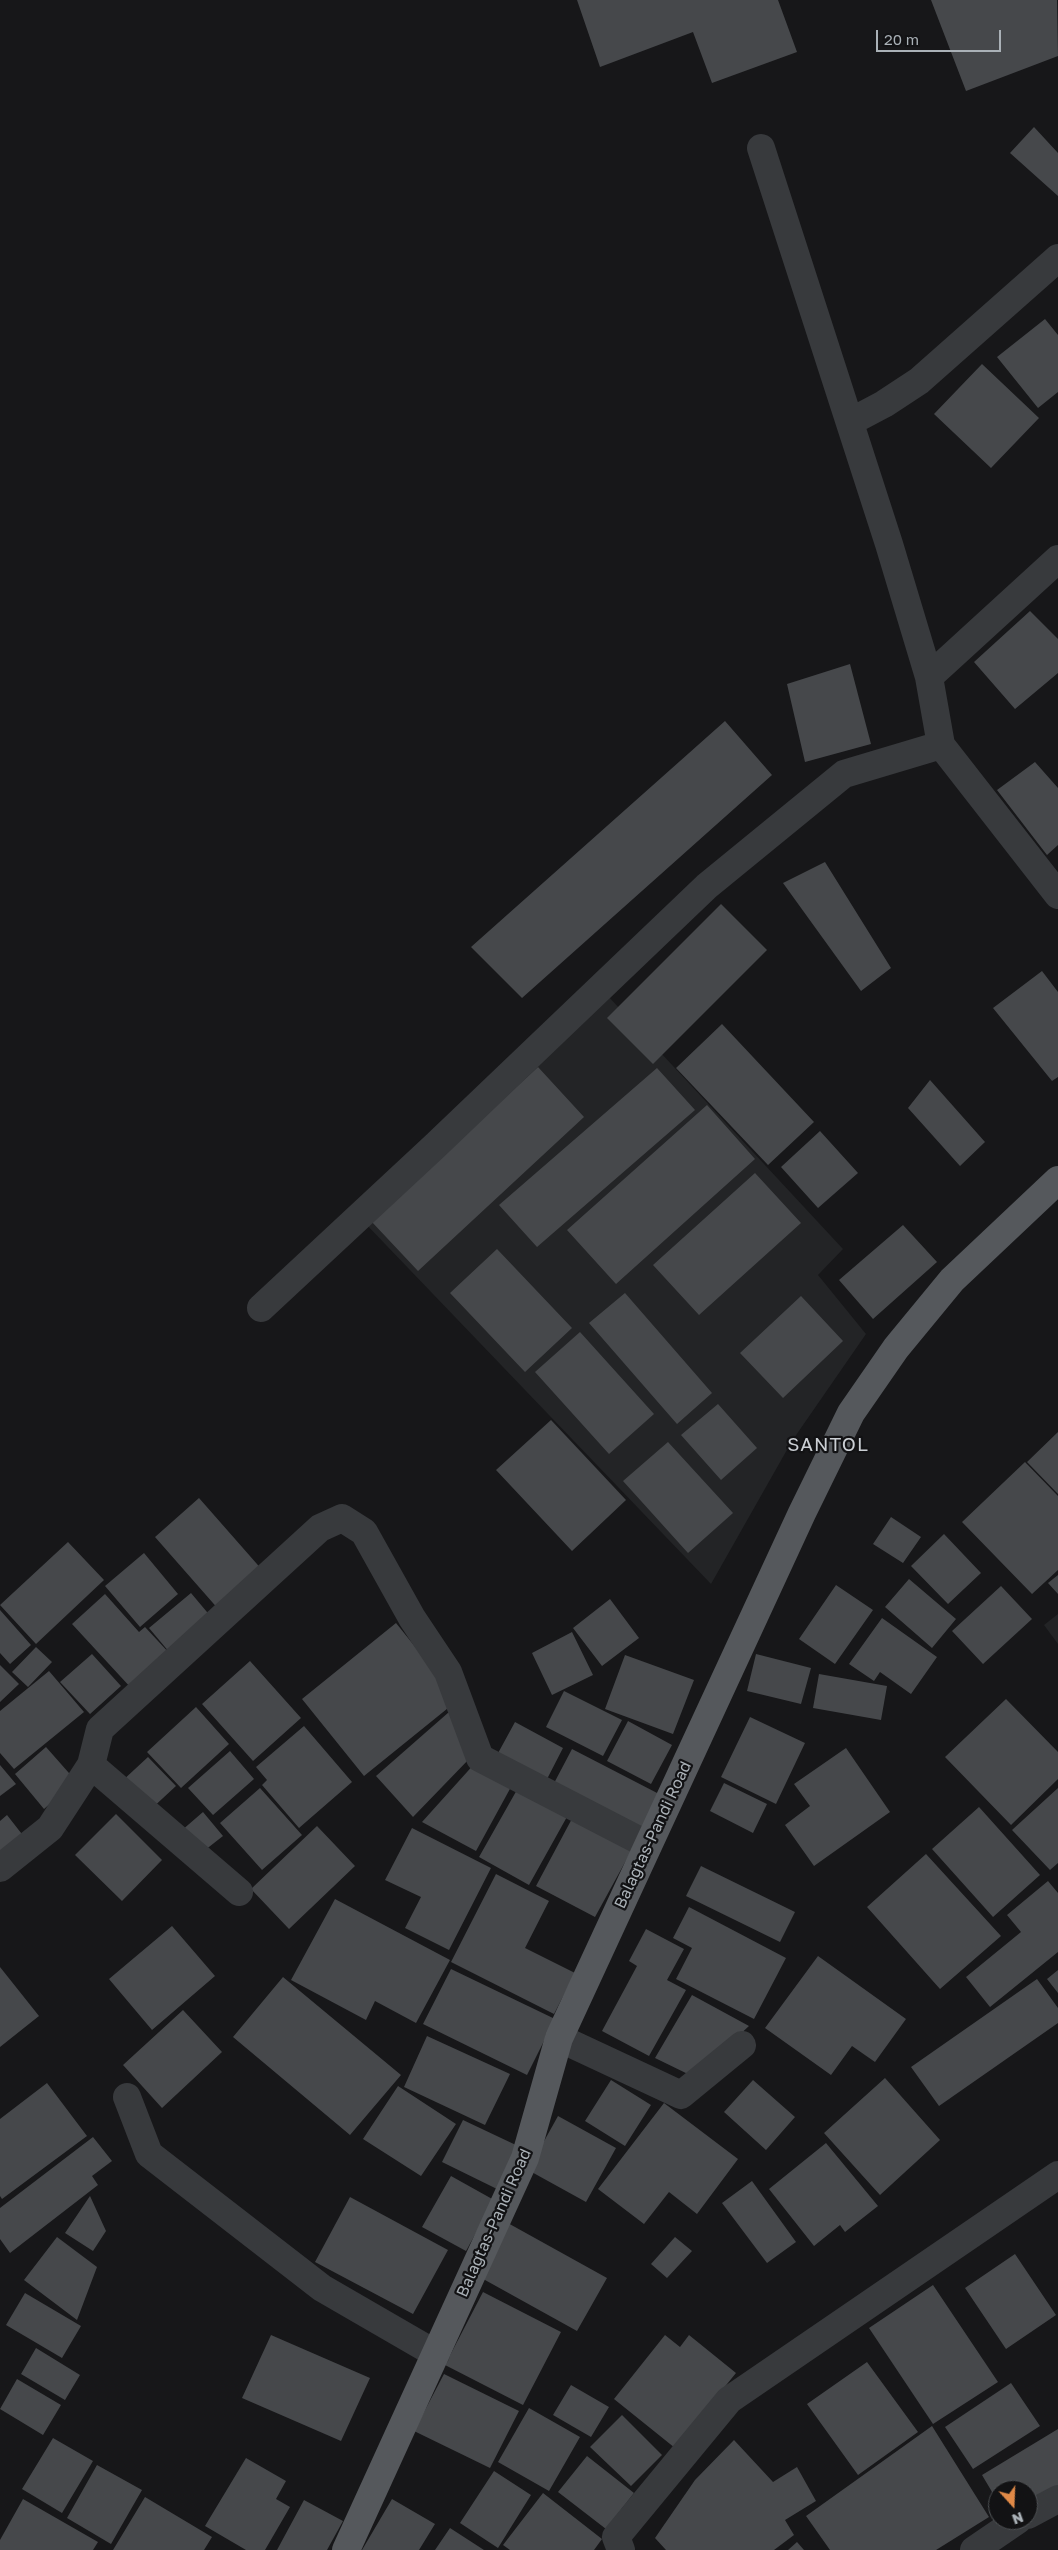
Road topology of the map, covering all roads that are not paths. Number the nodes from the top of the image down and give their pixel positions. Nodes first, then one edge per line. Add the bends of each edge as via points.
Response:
1 (761, 148) dead end
2 (1058, 258) edge
3 (850, 422) junction
4 (1058, 559) edge
5 (929, 677) junction
6 (941, 745) junction
7 (1058, 895) edge
8 (1058, 1180) edge
9 (261, 1308) dead end
10 (91, 1765) junction
11 (648, 1845) junction
12 (0, 1868) edge
13 (239, 1892) dead end
14 (560, 2038) junction
15 (742, 2045) dead end
16 (127, 2097) dead end
17 (1058, 2175) edge
18 (436, 2354) junction
19 (1058, 2499) edge
20 (1038, 2510) edge
21 (1003, 2530) edge
22 (346, 2550) edge
23 (621, 2550) edge
24 (974, 2550) edge

1 - 3 street
2 - 3 street via 919,381
3 - 5 street
4 - 5 street
5 - 6 street
6 - 7 street
6 - 9 street via 844,774 707,886
8 - 11 main road, Balagtas-Pandi Road via 952,1280 896,1348 851,1413
10 - 11 street via 100,1729 320,1528 342,1518 364,1532 412,1618 448,1672 480,1758
10 - 12 street via 50,1828
10 - 13 street
11 - 14 main road, Balagtas-Pandi Road
14 - 15 street via 681,2095
14 - 18 main road, Balagtas-Pandi Road via 524,2158
16 - 18 street via 148,2154 322,2288
17 - 23 street via 728,2400 616,2537
18 - 22 main road, Balagtas-Pandi Road
19 - 20 street
21 - 24 street

